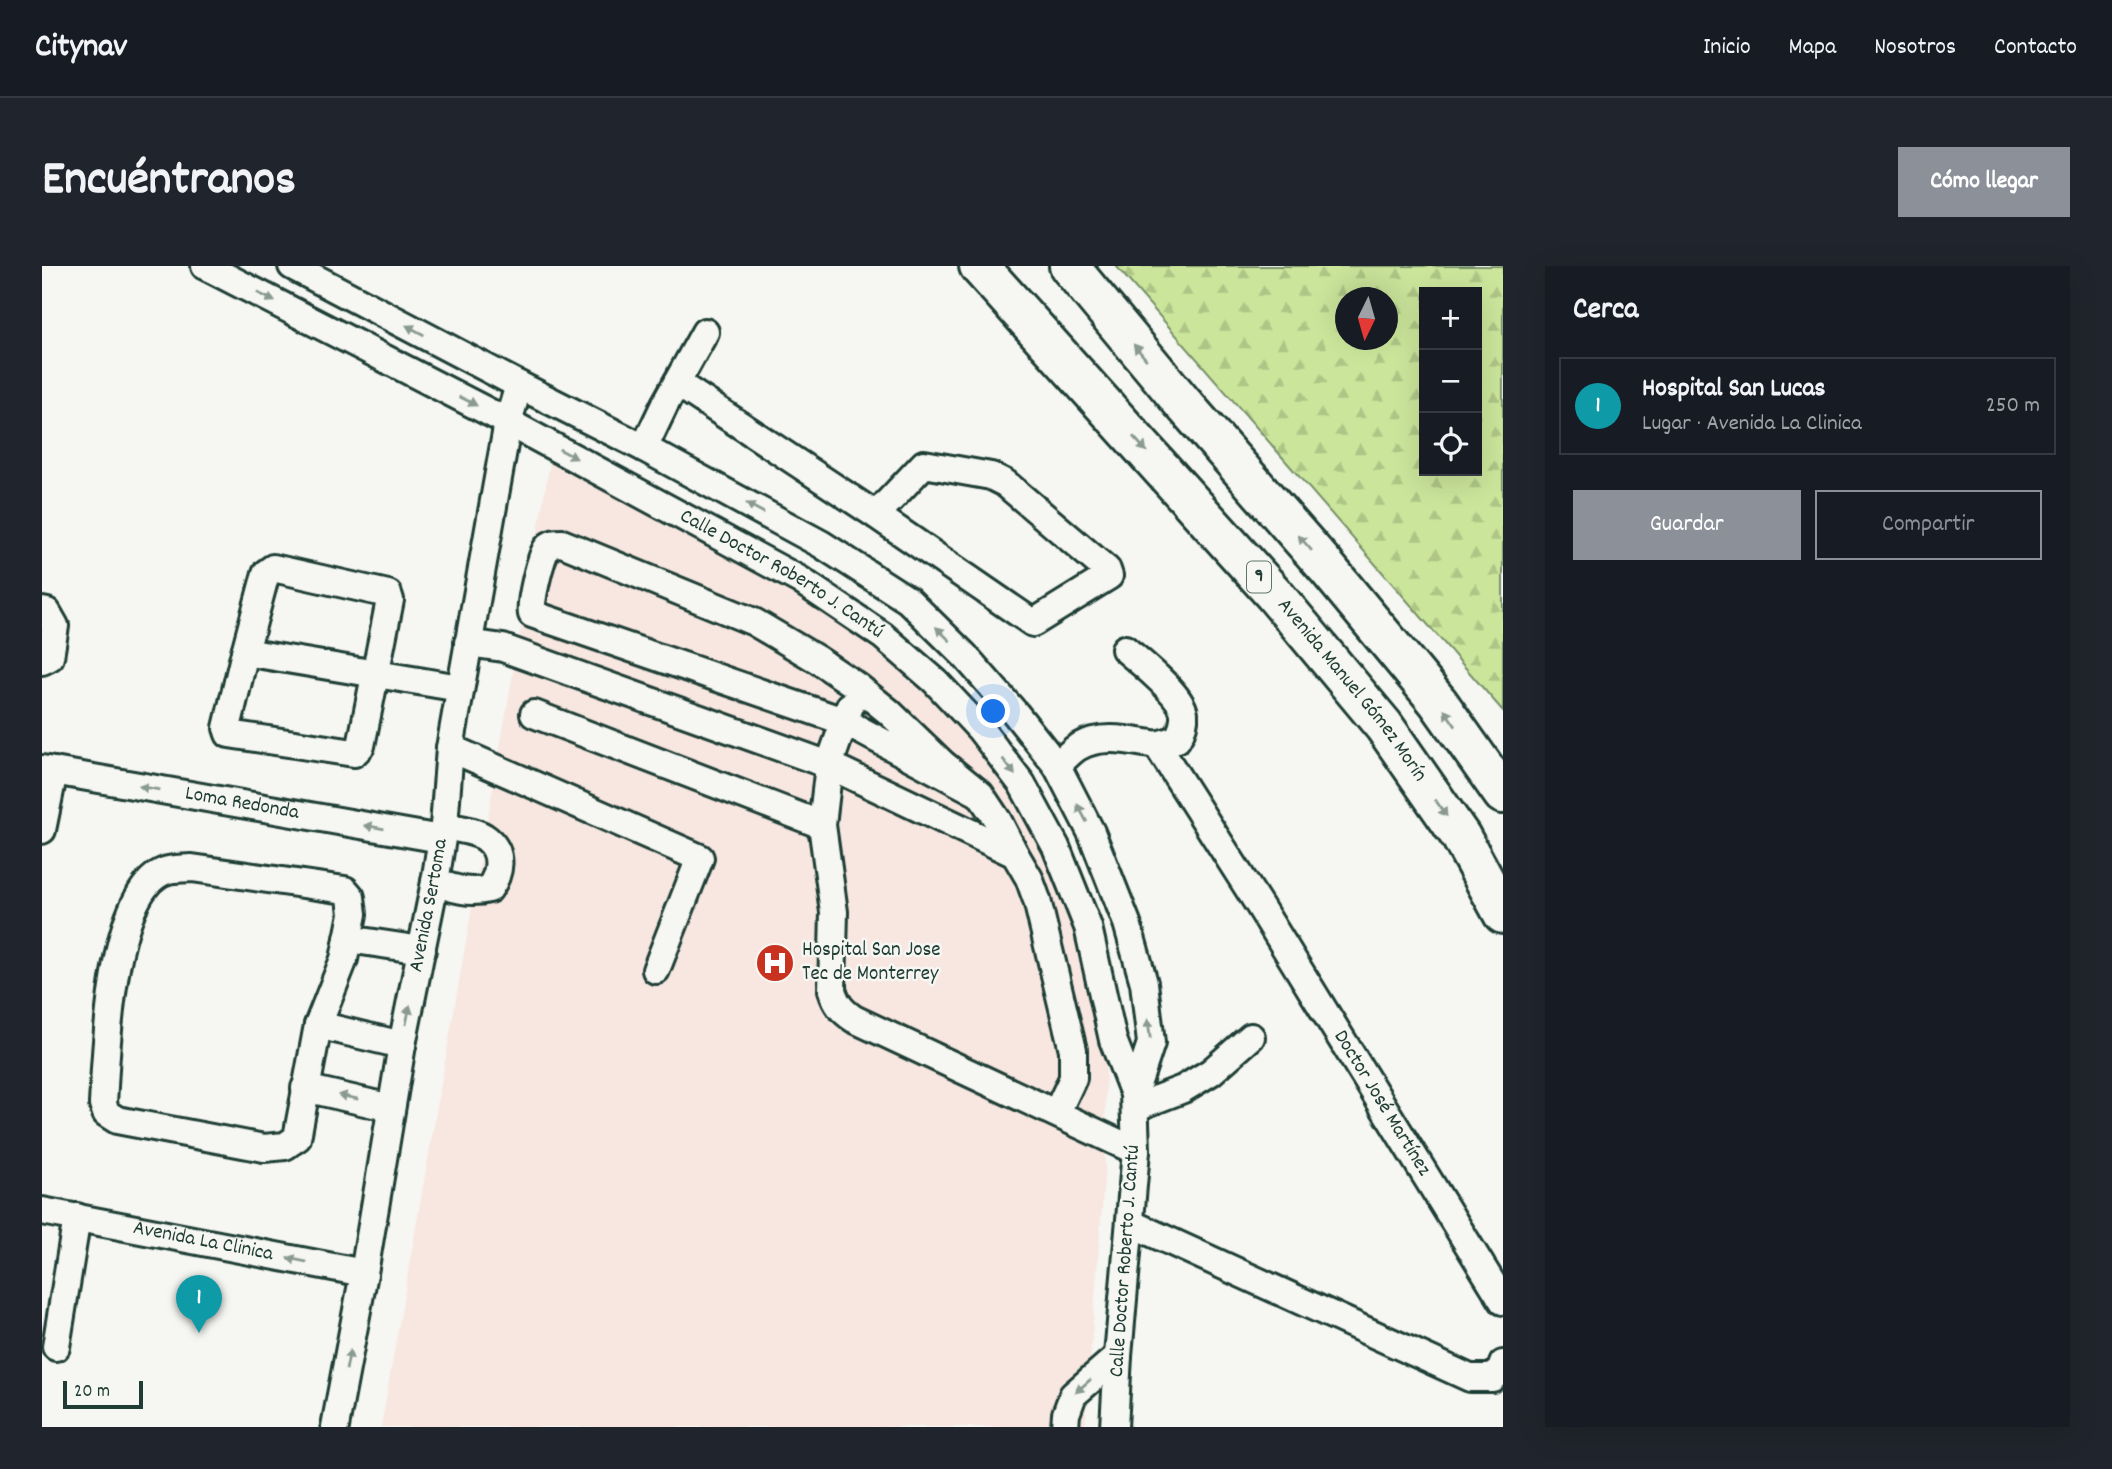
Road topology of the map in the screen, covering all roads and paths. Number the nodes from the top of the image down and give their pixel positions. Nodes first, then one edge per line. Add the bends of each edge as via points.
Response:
1 (205, 266) edge
2 (292, 266) edge
3 (979, 266) edge
4 (1010, 266) edge
5 (1069, 266) edge
6 (705, 332) dead end
7 (677, 383) junction
8 (519, 385) junction
9 (1101, 400) junction
10 (508, 422) junction
11 (644, 448) junction
12 (876, 515) junction
13 (42, 611) edge
14 (468, 643) junction
15 (1125, 649) dead end
16 (245, 652) junction
17 (42, 661) edge
18 (375, 674) junction
19 (858, 687) junction
20 (460, 688) junction
21 (534, 714) dead end
22 (843, 721) junction
23 (1157, 745) junction
24 (450, 748) junction
25 (829, 765) junction
26 (1056, 766) junction
27 (48, 770) edge
28 (981, 794) junction
29 (1503, 794) edge
30 (822, 824) junction
31 (42, 830) edge
32 (442, 832) junction
33 (1016, 854) junction
34 (435, 882) junction
35 (1503, 914) edge
36 (348, 939) junction
37 (422, 950) junction
38 (656, 970) dead end
39 (318, 1025) junction
40 (1251, 1037) dead end
41 (402, 1045) junction
42 (305, 1088) junction
43 (1135, 1101) junction
44 (391, 1108) junction
45 (1057, 1112) junction
46 (1136, 1151) junction
47 (42, 1211) edge
48 (77, 1217) junction
49 (1130, 1223) junction
50 (364, 1273) junction
51 (1503, 1301) edge
52 (56, 1347) dead end
53 (1118, 1356) junction
54 (1503, 1364) edge
55 (335, 1427) edge
56 (1065, 1427) edge
57 (1114, 1427) edge

1 -> 10 street, Calle Doctor Roberto J. Cantú
8 -> 2 street, Calle Doctor Roberto J. Cantú
3 - 9 highway, Avenida Manuel Gómez Morín / 9
4 - 9 highway via 1069,341
29 -> 5 highway via 1430,692
6 - 7 street
7 - 11 street
7 - 12 street
8 - 10 street, Avenida Sertoma
8 - 11 street, Calle Doctor Roberto J. Cantú
9 -> 35 highway, Avenida Manuel Gómez Morín / 9 via 1384,726 1461,837
10 - 14 street, Avenida Sertoma
10 -> 43 street, Calle Doctor Roberto J. Cantú via 800,580 883,636 935,681 980,729 1022,784 1056,847 1088,927 1113,1040
26 -> 11 street, Calle Doctor Roberto J. Cantú via 965,656 908,600 821,544
12 - 12 street via 924,464 991,476 1027,501 1109,576 1033,623
13 - 17 street via 55,626 50,657
14 - 20 street, Avenida Sertoma
14 - 25 street via 503,648
15 - 23 street via 1172,692 1184,711 1177,739
16 - 18 street
16 - 18 street via 266,573 277,568 388,594
16 - 18 street via 227,728 232,735 354,753 361,746
18 - 20 street
19 - 22 street
19 - 22 street via 754,622 562,543 545,550 532,614
19 - 28 street
20 - 24 street, Avenida Sertoma
21 - 30 street
22 - 25 street
22 - 28 street
23 - 26 street via 1099,740 1078,747
23 - 51 street, Doctor José Martínez
24 - 32 street, Avenida Sertoma
24 - 38 street via 700,858
25 - 30 street
25 - 33 street
43 -> 26 street, Calle Doctor Roberto J. Cantú via 1151,1043 1144,984 1127,923 1091,832
27 - 31 street
32 -> 27 street, Loma Redonda
28 - 33 street
30 - 45 street via 834,912 832,990 844,1013
32 - 34 street, Avenida Sertoma
32 - 34 street via 469,831 487,839 499,865 489,889 460,890
33 - 45 street via 1037,900 1073,1049 1073,1078
34 - 37 street, Avenida Sertoma
36 - 37 street
36 - 39 street
36 - 42 street via 353,905 345,890 191,868 164,871 146,884 123,934 112,987 106,1114 117,1120 264,1148 285,1146 297,1138
41 -> 37 street, Avenida Sertoma
39 - 41 street
39 - 42 street
40 - 43 street via 1211,1072 1183,1089
41 - 44 street, Avenida Sertoma
44 -> 42 street
43 - 46 street, Calle Doctor Roberto J. Cantú
44 - 50 street, Avenida Sertoma
45 - 46 street
46 - 49 street, Calle Doctor Roberto J. Cantú
47 - 48 street, Avenida La Clinica
50 -> 48 street, Avenida La Clinica
48 - 52 street
49 - 53 street, Calle Doctor Roberto J. Cantú
49 - 54 street via 1470,1378 1492,1378
55 -> 50 street, Avenida Sertoma
53 -> 56 street via 1073,1395
53 - 57 street, Calle Doctor Roberto J. Cantú

